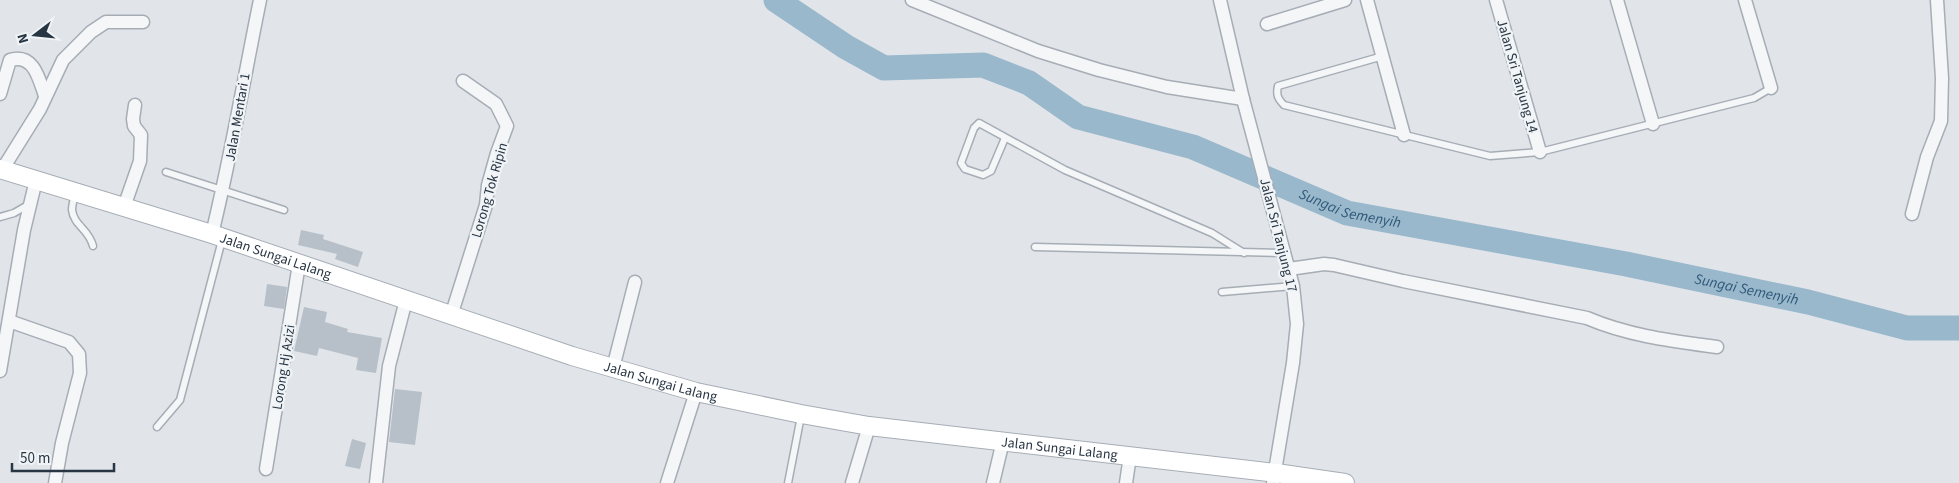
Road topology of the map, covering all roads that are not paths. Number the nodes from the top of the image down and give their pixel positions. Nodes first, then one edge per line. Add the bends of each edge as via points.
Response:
1 (260, 0) edge
2 (912, 0) edge
3 (1220, 0) edge
4 (1345, 0) edge
5 (1496, 0) edge
6 (1617, 0) edge
7 (1745, 0) edge
8 (1937, 0) edge
9 (1370, 1) edge
10 (143, 22) dead end
11 (1267, 24) dead end
12 (1383, 56) junction
13 (463, 81) dead end
14 (1771, 88) joint
15 (0, 94) edge
16 (45, 96) junction
17 (1243, 99) junction
18 (135, 105) dead end
19 (1653, 124) junction
20 (1404, 135) junction
21 (1005, 138) junction
22 (1540, 152) junction
23 (1, 171) edge
24 (166, 172) dead end
25 (36, 180) junction
26 (223, 190) junction
27 (75, 192) junction
28 (30, 205) junction
29 (124, 207) junction
30 (284, 210) dead end
31 (1912, 214) dead end
32 (0, 217) edge
33 (217, 236) junction
34 (93, 246) dead end
35 (1034, 247) dead end
36 (1244, 253) junction
37 (1285, 253) junction
38 (299, 264) junction
39 (1289, 269) junction
40 (635, 282) dead end
41 (1293, 286) junction
42 (1222, 292) dead end
43 (406, 300) junction
44 (451, 316) junction
45 (9, 321) junction
46 (1717, 347) dead end
47 (614, 368) junction
48 (0, 371) edge
49 (696, 392) junction
50 (801, 414) junction
51 (869, 426) junction
52 (157, 427) dead end
53 (1003, 441) junction
54 (1130, 456) junction
55 (266, 469) dead end
56 (1275, 478) edge
57 (55, 483) edge
58 (376, 483) edge
59 (667, 483) edge
60 (788, 483) edge
61 (852, 483) edge
62 (993, 483) edge
63 (1126, 483) edge
64 (1345, 483) edge

1 - 26 street, Jalan Mentari 1
2 - 17 street via 1038,51 1090,67 1167,87
3 - 17 street, Jalan Sri Tanjung 17
4 - 11 street
5 - 22 street, Jalan Sri Tanjung 14
6 - 19 street
7 - 14 street
8 - 31 street via 1941,121 1927,157
9 - 12 street
10 - 16 street via 106,22 91,32 63,60
12 - 20 street
12 - 20 lane via 1278,86 1277,93 1284,105
13 - 44 street, Lorong Tok Ripin via 496,104 507,126
14 - 19 lane via 1754,98
15 - 16 street via 10,60 18,58 34,67
16 - 23 street
17 - 37 street, Jalan Sri Tanjung 17
18 - 29 street via 134,126 141,135 140,161
19 - 22 lane
20 - 22 lane via 1490,156
21 - 21 lane via 979,123 974,128 961,163 965,169 983,175 991,171
21 - 36 lane via 1065,170 1212,233
23 - 25 street, Jalan Sungai Lalang
24 - 26 lane
25 - 27 street, Jalan Sungai Lalang
25 - 28 street
26 - 30 lane
26 - 33 street, Jalan Mentari 1
27 - 29 street, Jalan Sungai Lalang
27 - 34 lane via 72,210 77,223 91,236
28 - 32 lane
28 - 45 street
29 - 33 street, Jalan Sungai Lalang
33 - 38 street, Jalan Sungai Lalang
33 - 52 lane via 180,400
35 - 36 lane
36 - 37 lane
37 - 39 street, Jalan Sri Tanjung 17
38 - 43 street, Jalan Sungai Lalang
38 - 55 street, Lorong Hj Azizi
39 - 41 street, Jalan Sri Tanjung 17
39 - 46 street via 1334,265 1587,318 1659,340
40 - 47 street
41 - 42 lane
41 - 56 street, Jalan Sri Tanjung 17 via 1297,324
43 - 44 street, Jalan Sungai Lalang
43 - 58 street via 389,366
44 - 47 street, Jalan Sungai Lalang
45 - 48 street
45 - 57 street via 69,342 79,354 80,373
47 - 49 street, Jalan Sungai Lalang
49 - 50 street, Jalan Sungai Lalang
49 - 59 street
50 - 51 street, Jalan Sungai Lalang
50 - 60 lane
51 - 53 street, Jalan Sungai Lalang
51 - 61 street
53 - 54 street, Jalan Sungai Lalang
53 - 62 street
54 - 56 street, Jalan Sungai Lalang
54 - 63 street
56 - 64 street, Jalan Sungai Lalang

